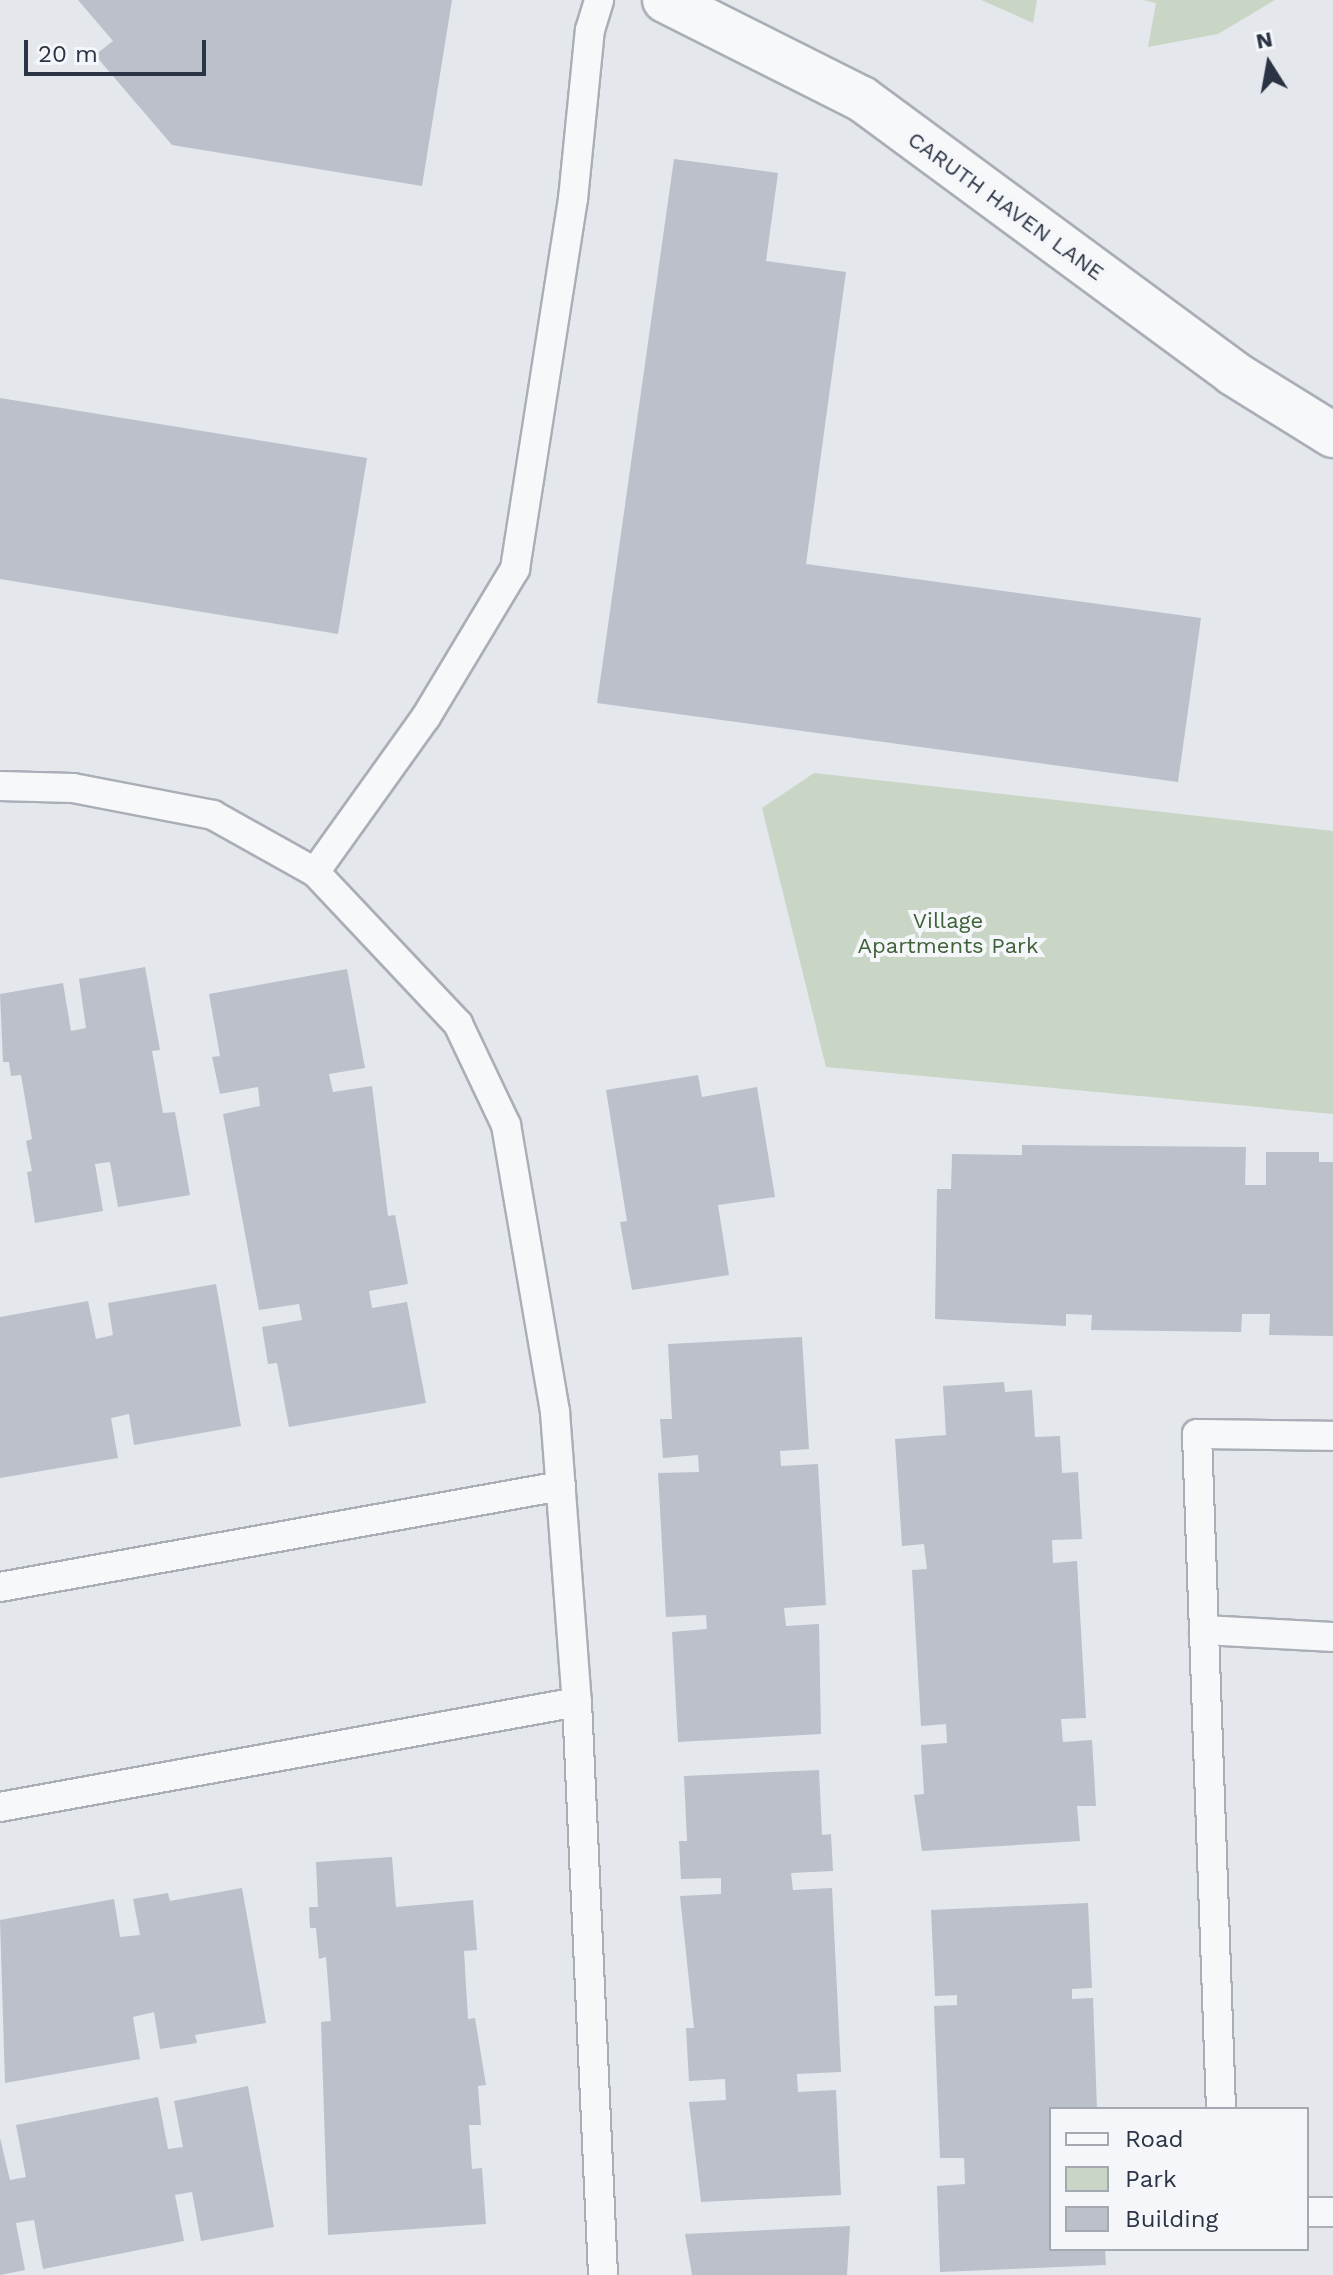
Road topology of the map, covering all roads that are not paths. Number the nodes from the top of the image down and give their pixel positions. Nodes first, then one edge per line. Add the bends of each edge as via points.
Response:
1 (599, 0) edge
2 (665, 0) edge
3 (1333, 435) edge
4 (0, 786) edge
5 (315, 872) junction
6 (1333, 1436) edge
7 (561, 1486) junction
8 (0, 1587) edge
9 (1204, 1630) junction
10 (1333, 1637) edge
11 (577, 1702) junction
12 (0, 1807) edge
13 (1221, 2107) edge
14 (1309, 2212) edge
15 (1333, 2212) edge
16 (603, 2275) edge

1 - 5 lane via 590,30 573,199 515,569 426,717
2 - 3 street, CARUTH HAVEN LANE via 862,99 1233,373
4 - 5 lane via 73,788 213,815
5 - 7 lane via 458,1024 506,1125 555,1412
6 - 9 lane via 1197,1434
7 - 8 lane
7 - 11 lane
9 - 10 lane
9 - 13 lane
11 - 12 lane
11 - 16 lane
14 - 15 lane

